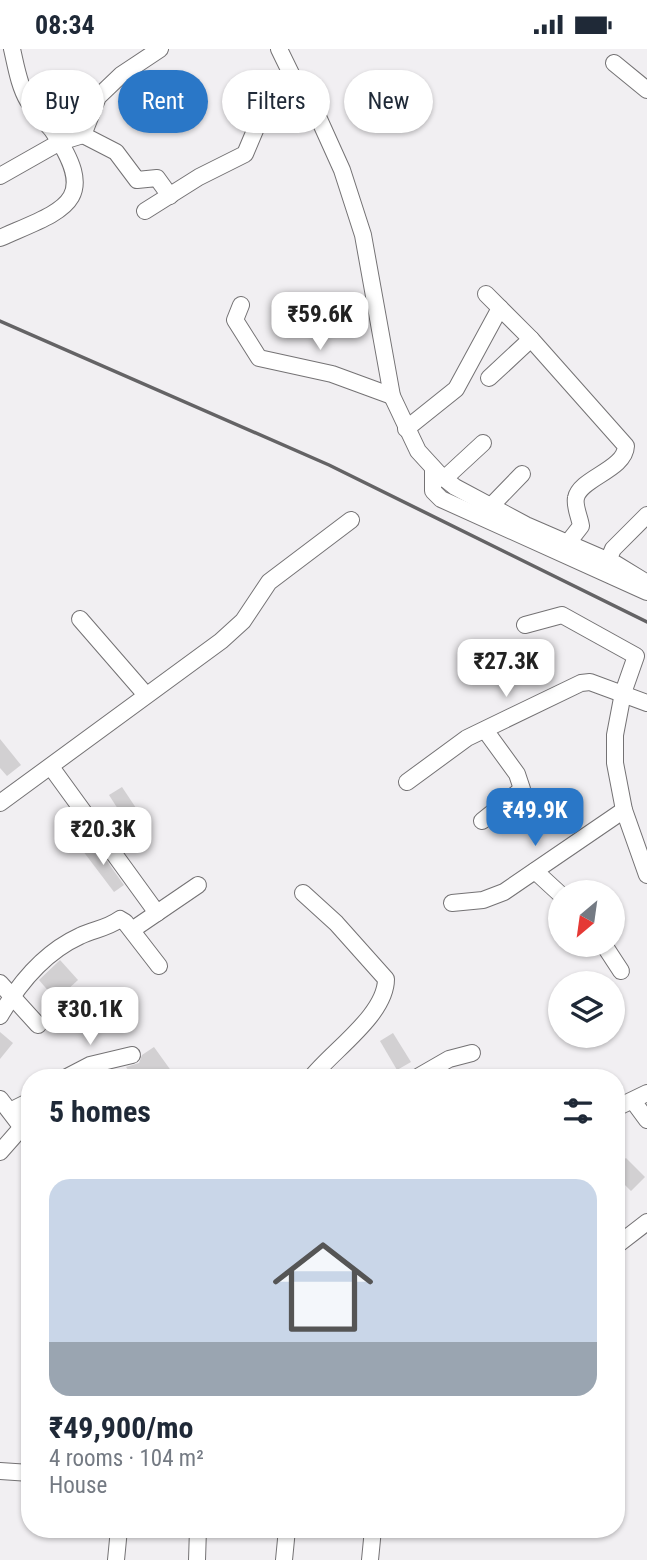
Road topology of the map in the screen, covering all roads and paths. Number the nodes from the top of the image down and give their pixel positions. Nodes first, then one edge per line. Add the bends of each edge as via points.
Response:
1 (12, 49) edge
2 (160, 49) edge
3 (279, 49) edge
4 (614, 63) dead end
5 (289, 70) edge
6 (647, 90) edge
7 (254, 133) edge
8 (326, 133) edge
9 (83, 135) junction
10 (60, 142) junction
11 (0, 176) edge
12 (170, 196) junction
13 (145, 211) dead end
14 (0, 239) edge
15 (486, 294) dead end
16 (240, 305) dead end
17 (500, 307) junction
18 (531, 339) junction
19 (489, 378) dead end
20 (392, 396) junction
21 (406, 429) junction
22 (484, 443) dead end
23 (438, 474) junction
24 (522, 474) dead end
25 (490, 507) junction
26 (647, 515) edge
27 (351, 520) dead end
28 (567, 544) junction
29 (608, 561) junction
30 (647, 583) edge
31 (647, 592) edge
32 (80, 619) dead end
33 (526, 625) dead end
34 (623, 693) junction
35 (146, 695) junction
36 (647, 703) edge
37 (485, 730) junction
38 (51, 767) junction
39 (407, 782) dead end
40 (0, 803) edge
41 (624, 810) junction
42 (482, 821) dead end
43 (535, 871) junction
44 (647, 875) edge
45 (548, 883) edge
46 (198, 885) dead end
47 (303, 893) dead end
48 (452, 903) dead end
49 (157, 913) junction
50 (132, 930) junction
51 (612, 957) edge
52 (159, 967) dead end
53 (621, 971) dead end
54 (6, 988) edge
55 (0, 1016) edge
56 (38, 1025) dead end
57 (472, 1053) dead end
58 (132, 1055) dead end
59 (94, 1069) edge
60 (319, 1069) edge
61 (432, 1069) edge
62 (640, 1097) edge
63 (5, 1105) edge
64 (647, 1120) edge
65 (21, 1126) edge
66 (21, 1136) edge
67 (0, 1152) edge
68 (647, 1222) edge
69 (625, 1240) edge
70 (0, 1471) edge
71 (21, 1472) edge
72 (118, 1538) edge
73 (198, 1538) edge
74 (286, 1538) edge
75 (372, 1538) edge
76 (116, 1560) edge
77 (197, 1560) edge
78 (284, 1560) edge
79 (370, 1560) edge

1 - 10 street via 27,101
2 - 9 street via 98,97
3 - 5 street
4 - 6 street
7 - 12 street via 245,154
8 - 20 street via 363,235
9 - 10 street
9 - 12 street via 116,152 137,180 155,177
10 - 11 street
10 - 14 street via 76,175 75,191 53,215
12 - 13 street
15 - 17 street
16 - 20 street via 235,320 259,358 332,374
17 - 18 street
17 - 21 street via 453,394
18 - 19 street
18 - 28 street via 626,446 622,458 578,493 575,502 581,526
20 - 21 street
21 - 23 street
22 - 23 street
23 - 25 street
23 - 31 street via 433,491 440,499
24 - 25 street
25 - 28 street
26 - 29 street via 612,549
27 - 35 street via 269,582 236,629
28 - 29 street
29 - 30 street
32 - 35 street
33 - 34 street via 562,615 633,653 636,659
34 - 36 street
34 - 37 street via 581,683
34 - 41 street via 615,763
35 - 38 street
37 - 39 street
37 - 42 street via 517,773 522,789
38 - 40 street
38 - 49 street
41 - 43 street
41 - 44 street
43 - 45 street
43 - 48 street via 494,897
46 - 49 street
47 - 60 street via 386,979 381,999 370,1015
49 - 50 street
50 - 52 street
50 - 54 street via 120,919 101,931 82,935
51 - 53 street
54 - 55 street
54 - 56 street
57 - 61 street
58 - 59 street
62 - 64 street
63 - 65 street
66 - 67 street
68 - 69 street
70 - 71 street
72 - 76 street
73 - 77 street
74 - 78 street
75 - 79 street

